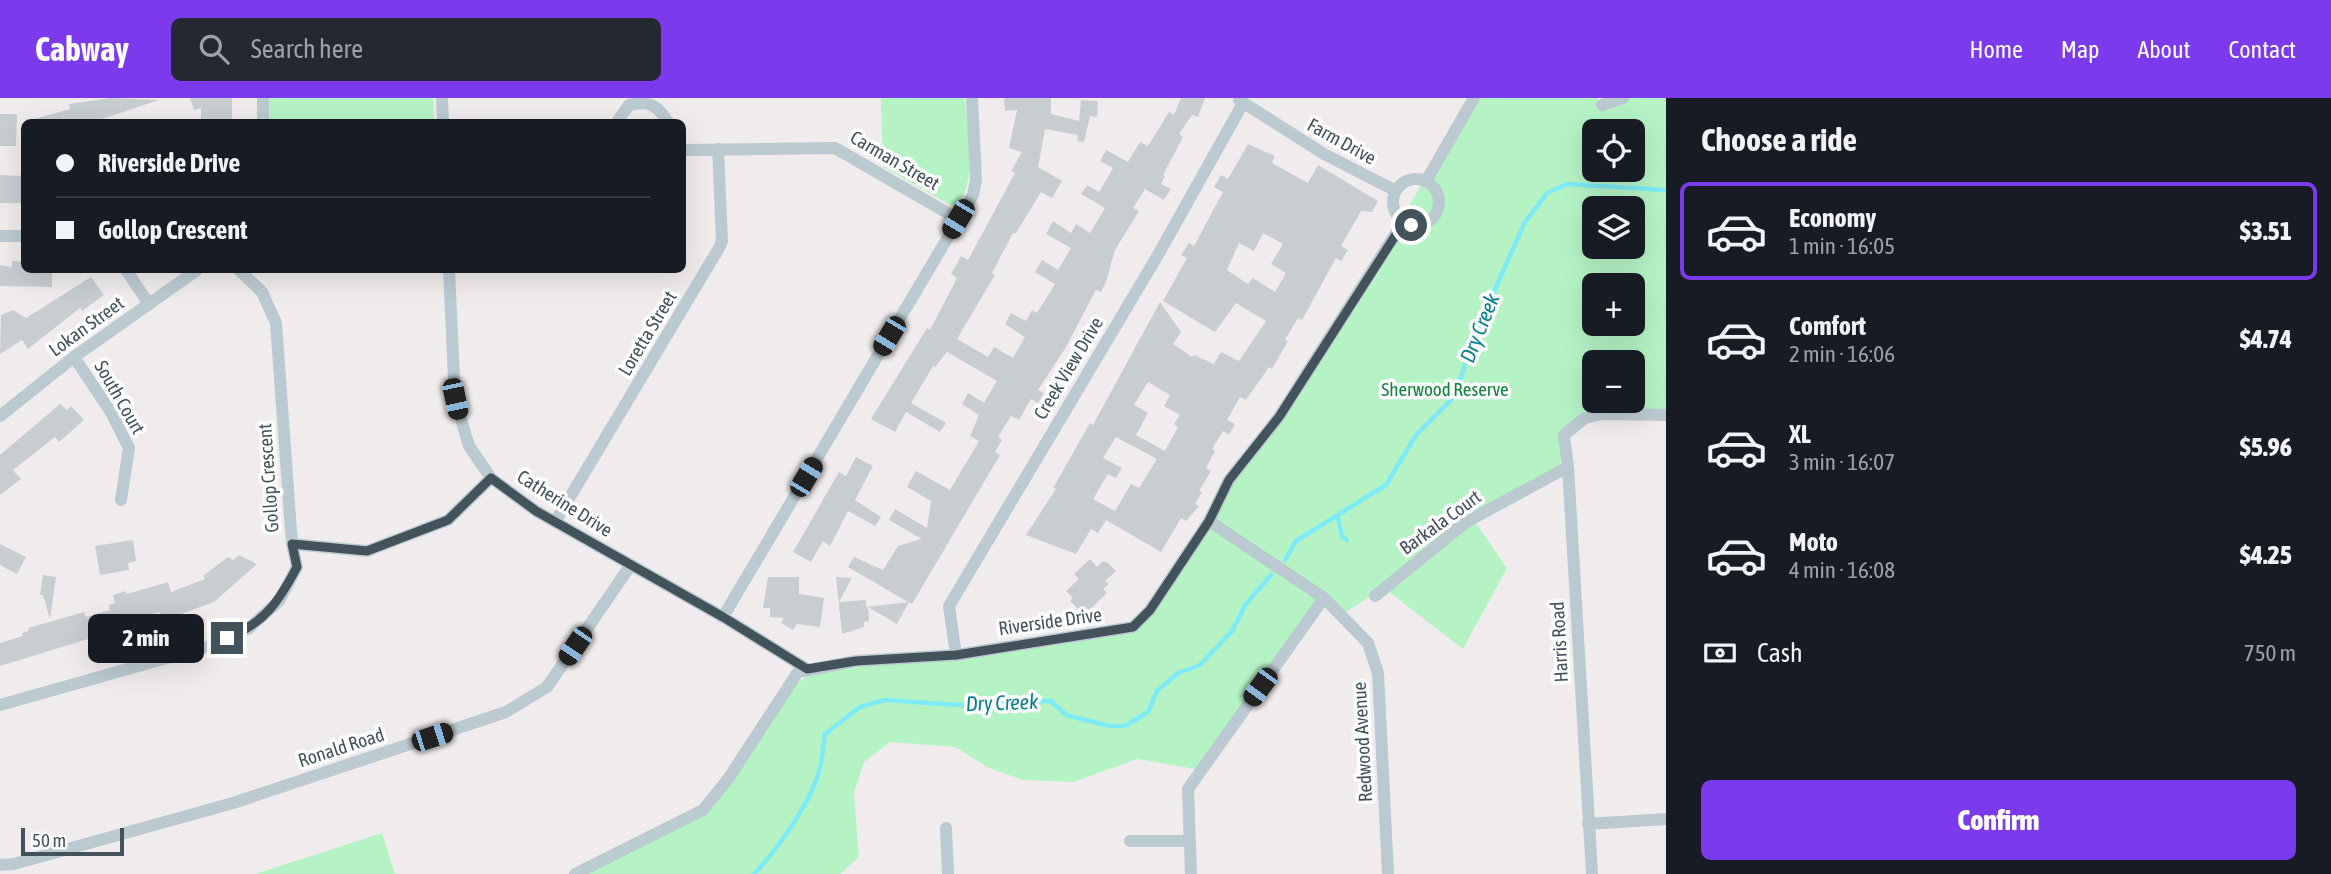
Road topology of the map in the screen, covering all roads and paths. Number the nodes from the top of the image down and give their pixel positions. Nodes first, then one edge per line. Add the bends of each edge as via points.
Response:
1 (263, 98) edge
2 (442, 98) edge
3 (972, 98) edge
4 (1474, 98) edge
5 (1623, 98) edge
6 (1240, 101) edge
7 (1602, 105) dead end
8 (263, 119) edge
9 (443, 119) edge
10 (619, 119) edge
11 (666, 119) edge
12 (718, 149) junction
13 (686, 150) edge
14 (1426, 181) junction
15 (1396, 191) junction
16 (958, 219) junction
17 (1404, 222) junction
18 (0, 236) edge
19 (21, 236) edge
20 (128, 273) edge
21 (193, 273) edge
22 (242, 273) edge
23 (449, 273) edge
24 (149, 304) junction
25 (74, 357) junction
26 (1666, 415) edge
27 (0, 416) edge
28 (1568, 467) junction
29 (491, 478) junction
30 (121, 500) dead end
31 (1209, 521) junction
32 (555, 522) junction
33 (292, 544) junction
34 (630, 566) junction
35 (1374, 596) dead end
36 (1324, 598) junction
37 (723, 617) junction
38 (956, 655) junction
39 (807, 669) junction
40 (0, 705) edge
41 (1666, 819) edge
42 (1588, 824) junction
43 (946, 828) dead end
44 (1130, 841) dead end
45 (1189, 842) junction
46 (0, 865) edge
47 (575, 874) edge
48 (948, 874) edge
49 (1191, 874) edge
50 (1388, 874) edge
51 (1592, 874) edge

1 - 8 street
2 - 9 street
3 - 16 street via 976,180 973,195
4 - 14 street
5 - 7 street
6 - 15 street, Farm Drive via 1324,154
6 - 38 street, Creek View Drive via 1158,255 949,606
10 - 11 street via 629,105 644,102 659,108
12 - 13 street, Carman Street
12 - 16 street, Carman Street via 835,148
12 - 32 street, Loretta Street via 719,248
14 - 15 street via 1412,179
14 - 17 street via 1438,192 1439,210 1420,226
15 - 17 street via 1393,205
16 - 37 street
17 - 31 street, Riverside Drive via 1279,417 1229,480
18 - 19 street
20 - 24 street
21 - 24 street, Lokan Street
22 - 33 street, Gollop Crescent via 262,292 276,323
23 - 29 street, Catherine Drive via 455,399 469,446
24 - 25 street, Lokan Street
25 - 27 street, Lokan Street
25 - 30 street, South Court via 129,448
26 - 28 street, Harris Road via 1585,418 1564,435
28 - 35 street, Barkala Court via 1466,522
28 - 42 street, Harris Road
29 - 32 street, Catherine Drive
29 - 33 street via 448,520 367,551
31 - 36 street, Redwood Avenue
31 - 38 street, Riverside Drive via 1150,610 1133,627
32 - 34 street, Catherine Drive
33 - 40 street, Gollop Crescent via 297,567 279,601 248,629 206,647
34 - 37 street, Catherine Drive
34 - 46 street, Ronald Road via 547,687 506,712 233,803
36 - 45 street via 1188,789
36 - 50 street, Redwood Avenue via 1368,643 1378,673
37 - 39 street, Catherine Drive
38 - 39 street, Riverside Drive
39 - 47 street via 794,676 787,693 704,810
41 - 42 street
42 - 51 street, Harris Road
43 - 48 street
44 - 45 street
45 - 49 street

